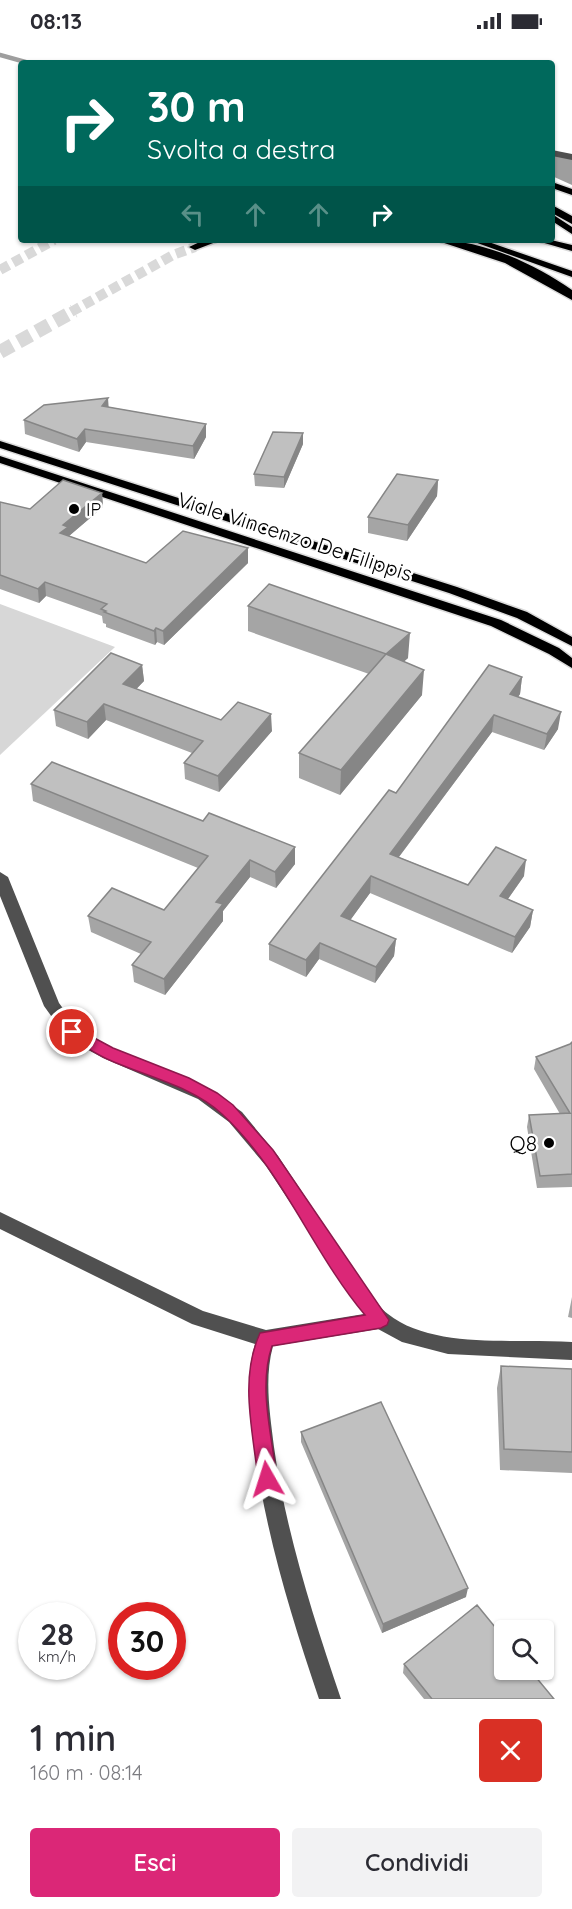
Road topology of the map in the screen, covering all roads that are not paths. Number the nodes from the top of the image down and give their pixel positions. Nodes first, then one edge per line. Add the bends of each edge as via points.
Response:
1 (555, 154) edge
2 (572, 157) edge
3 (555, 186) edge
4 (572, 192) edge
5 (555, 210) edge
6 (555, 219) edge
7 (572, 221) edge
8 (572, 231) edge
9 (205, 243) edge
10 (452, 243) edge
11 (483, 243) edge
12 (554, 243) edge
13 (195, 247) tunnel mouth
14 (572, 248) edge
15 (572, 274) edge
16 (572, 296) edge
17 (0, 444) edge
18 (0, 459) edge
19 (572, 642) edge
20 (572, 664) edge
21 (0, 877) edge
22 (0, 1220) edge
23 (381, 1320) junction
24 (266, 1339) junction
25 (572, 1352) edge
26 (330, 1699) edge

1 - 2 street
3 - 4 main road
5 - 7 highway
6 - 8 main road
9 - 13 highway
10 - 16 highway via 520,265
11 - 15 main road
12 - 14 main road
17 - 19 main road, Viale Vincenzo De Filippis via 488,602
18 - 20 main road, Viale Vincenzo De Filippis via 496,623
21 - 23 street via 52,1006 63,1023 83,1041 184,1083 228,1110 268,1155 363,1300
22 - 24 street via 199,1318
23 - 24 street
23 - 25 street via 404,1335 440,1343
24 - 26 street via 258,1363 257,1388 267,1479 276,1524

